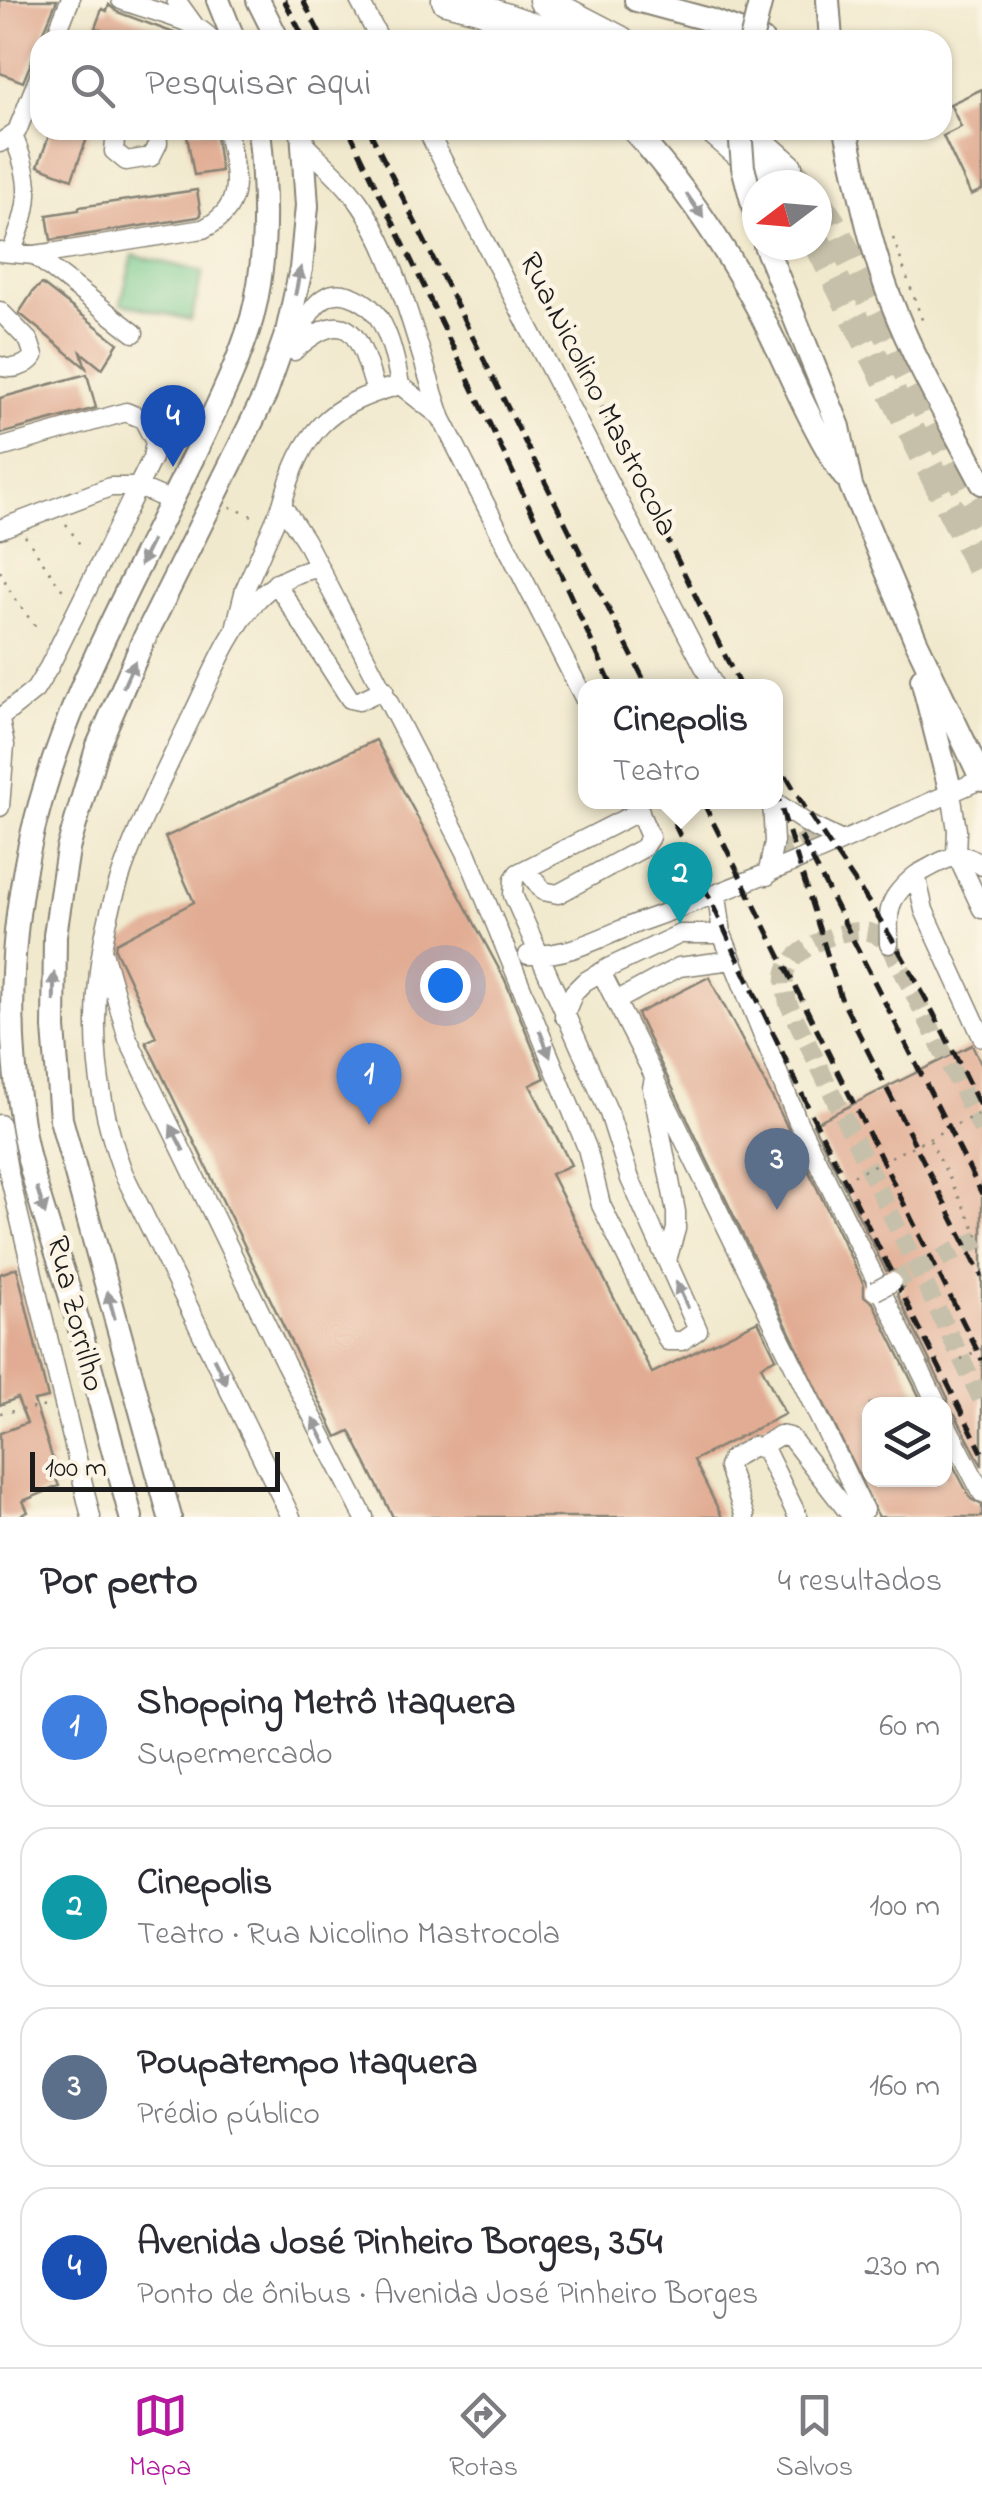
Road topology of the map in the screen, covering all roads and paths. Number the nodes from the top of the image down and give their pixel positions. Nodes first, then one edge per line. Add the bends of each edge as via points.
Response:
1 (70, 0) edge
2 (121, 0) edge
3 (176, 0) edge
4 (218, 0) edge
5 (258, 0) edge
6 (359, 0) edge
7 (446, 0) edge
8 (543, 0) edge
9 (636, 0) edge
10 (760, 0) edge
11 (828, 0) edge
12 (478, 8) junction
13 (194, 26) junction
14 (58, 30) edge
15 (202, 30) edge
16 (230, 30) edge
17 (273, 30) edge
18 (375, 30) edge
19 (504, 30) edge
20 (542, 30) edge
21 (601, 30) edge
22 (736, 30) edge
23 (753, 30) edge
24 (830, 30) edge
25 (30, 94) edge
26 (7, 140) edge
27 (115, 140) edge
28 (158, 140) edge
29 (228, 140) edge
30 (260, 140) edge
31 (304, 140) edge
32 (306, 140) edge
33 (432, 140) edge
34 (642, 140) edge
35 (728, 140) edge
36 (743, 140) edge
37 (751, 140) edge
38 (837, 140) edge
39 (848, 140) edge
40 (744, 170) edge
41 (863, 208) junction
42 (891, 232) dead end
43 (5, 252) edge
44 (34, 255) junction
45 (771, 260) edge
46 (0, 311) edge
47 (134, 333) dead end
48 (928, 335) dead end
49 (294, 351) junction
50 (0, 366) edge
51 (400, 385) junction
52 (376, 392) junction
53 (265, 395) junction
54 (442, 417) junction
55 (0, 448) edge
56 (982, 484) edge
57 (852, 486) junction
58 (139, 487) junction
59 (171, 501) junction
60 (282, 504) junction
61 (55, 506) junction
62 (8, 526) edge
63 (81, 546) dead end
64 (319, 568) junction
65 (0, 571) edge
66 (276, 583) junction
67 (66, 596) dead end
68 (236, 626) junction
69 (36, 627) dead end
70 (916, 641) junction
71 (710, 679) edge
72 (578, 686) edge
73 (384, 689) junction
74 (0, 720) edge
75 (2, 746) edge
76 (982, 780) edge
77 (951, 793) junction
78 (0, 807) edge
79 (783, 808) edge
80 (633, 809) edge
81 (639, 809) edge
82 (773, 809) edge
83 (842, 841) junction
84 (956, 854) junction
85 (982, 866) edge
86 (520, 874) junction
87 (916, 875) junction
88 (766, 876) junction
89 (482, 890) junction
90 (717, 895) junction
91 (982, 909) edge
92 (722, 934) junction
93 (889, 944) dead end
94 (102, 949) junction
95 (509, 954) junction
96 (538, 955) junction
97 (732, 960) junction
98 (602, 972) junction
99 (616, 1001) junction
100 (564, 1016) junction
101 (982, 1036) edge
102 (656, 1078) junction
103 (982, 1112) edge
104 (0, 1128) edge
105 (930, 1138) junction
106 (622, 1155) junction
107 (592, 1164) junction
108 (830, 1187) junction
109 (982, 1243) edge
110 (666, 1260) junction
111 (982, 1349) edge
112 (88, 1355) junction
113 (961, 1359) dead end
114 (128, 1369) junction
115 (934, 1397) edge
116 (64, 1403) junction
117 (0, 1413) edge
118 (105, 1418) junction
119 (145, 1434) junction
120 (952, 1435) edge
121 (760, 1447) junction
122 (982, 1493) edge
123 (91, 1517) edge
124 (131, 1517) edge
125 (170, 1517) edge
126 (291, 1517) edge
127 (364, 1517) edge
128 (745, 1517) edge
129 (798, 1517) edge

1 - 14 street
2 - 13 street
3 - 13 street
4 - 16 main road
5 - 17 main road
6 - 18 street
7 - 12 highway
8 - 21 highway
9 - 22 main road
10 - 23 main road, bridge
11 - 24 main road
12 - 19 main road
12 - 20 highway
13 - 15 street
25 - 26 street
26 - 43 street via 26,166 29,185 28,204
27 - 28 street via 114,152 126,161 151,157
29 - 44 street via 235,193 213,224
30 - 59 main road via 262,256 252,317
53 -> 31 main road via 301,270
32 - 54 street via 361,205 386,256
33 - 71 street, Rua Nicolino Mastrocola
34 -> 57 main road via 721,244
35 - 37 highway via 778,172
36 - 40 main road, bridge
38 - 41 main road
39 - 41 main road
41 - 56 main road via 911,348
42 - 48 path
43 - 44 street
44 - 47 street
45 - 57 main road via 826,394
46 - 50 street via 30,341 34,356 11,369
49 - 51 street via 302,326 322,300 340,293 360,299 386,332
49 - 52 street via 327,326 339,326 361,345
49 - 53 street
51 - 52 street
51 - 54 street
52 - 60 street via 318,425
114 -> 53 main road via 60,1119 55,935 68,848 97,748
54 - 72 street
55 - 58 street via 118,413 135,414 155,442
57 - 70 main road
58 - 59 street
58 - 61 street via 110,487
58 - 74 street via 49,667 35,690
59 -> 112 main road via 60,738 28,852 14,941 22,1125
60 - 64 street
60 - 68 street via 244,588
61 - 62 street
61 - 63 path
62 - 67 path
64 - 66 street
64 - 73 street
65 - 69 path
66 - 68 street
66 - 73 street via 350,699
68 - 94 street via 130,846
70 - 76 main road
70 - 77 main road
73 - 89 street
74 - 75 street
75 - 78 street
76 - 77 street
77 - 83 street
77 - 84 street
79 - 83 street
80 - 86 street
81 - 86 street via 650,837 643,848 558,894
82 - 88 street
83 - 88 street
84 - 85 street
84 - 87 street
84 - 91 street
86 - 89 street
86 - 96 street via 514,895
87 - 93 street via 890,902
87 - 101 street via 924,910
88 - 90 street
89 - 95 street
90 - 92 street
90 - 96 street via 570,951
92 - 97 street
92 - 98 street via 680,934
94 -> 126 street via 97,1054 110,1138
127 -> 94 street via 128,1039
95 - 96 street
95 -> 107 street
96 - 100 street
97 - 99 street via 678,967
97 - 108 street
98 - 99 street
98 - 100 street via 574,992
99 - 102 street
100 - 106 street
102 - 110 street via 657,1119 676,1212
102 - 121 street via 864,1510 849,1512 790,1437 780,1435
103 - 105 path
104 - 116 street, Rua Zorrilho
105 - 108 path
105 - 109 path
106 - 107 street
106 - 110 street
107 -> 110 street via 601,1206 668,1341 676,1342 698,1330
108 - 115 street
111 - 113 path
112 - 114 main road
112 - 118 main road
114 - 119 main road
116 - 117 path
116 - 123 street, Rua Zorrilho
118 - 119 main road via 127,1419
118 - 124 main road
119 - 125 main road
120 - 122 street
121 - 128 street via 731,1459 728,1467
121 - 129 street

